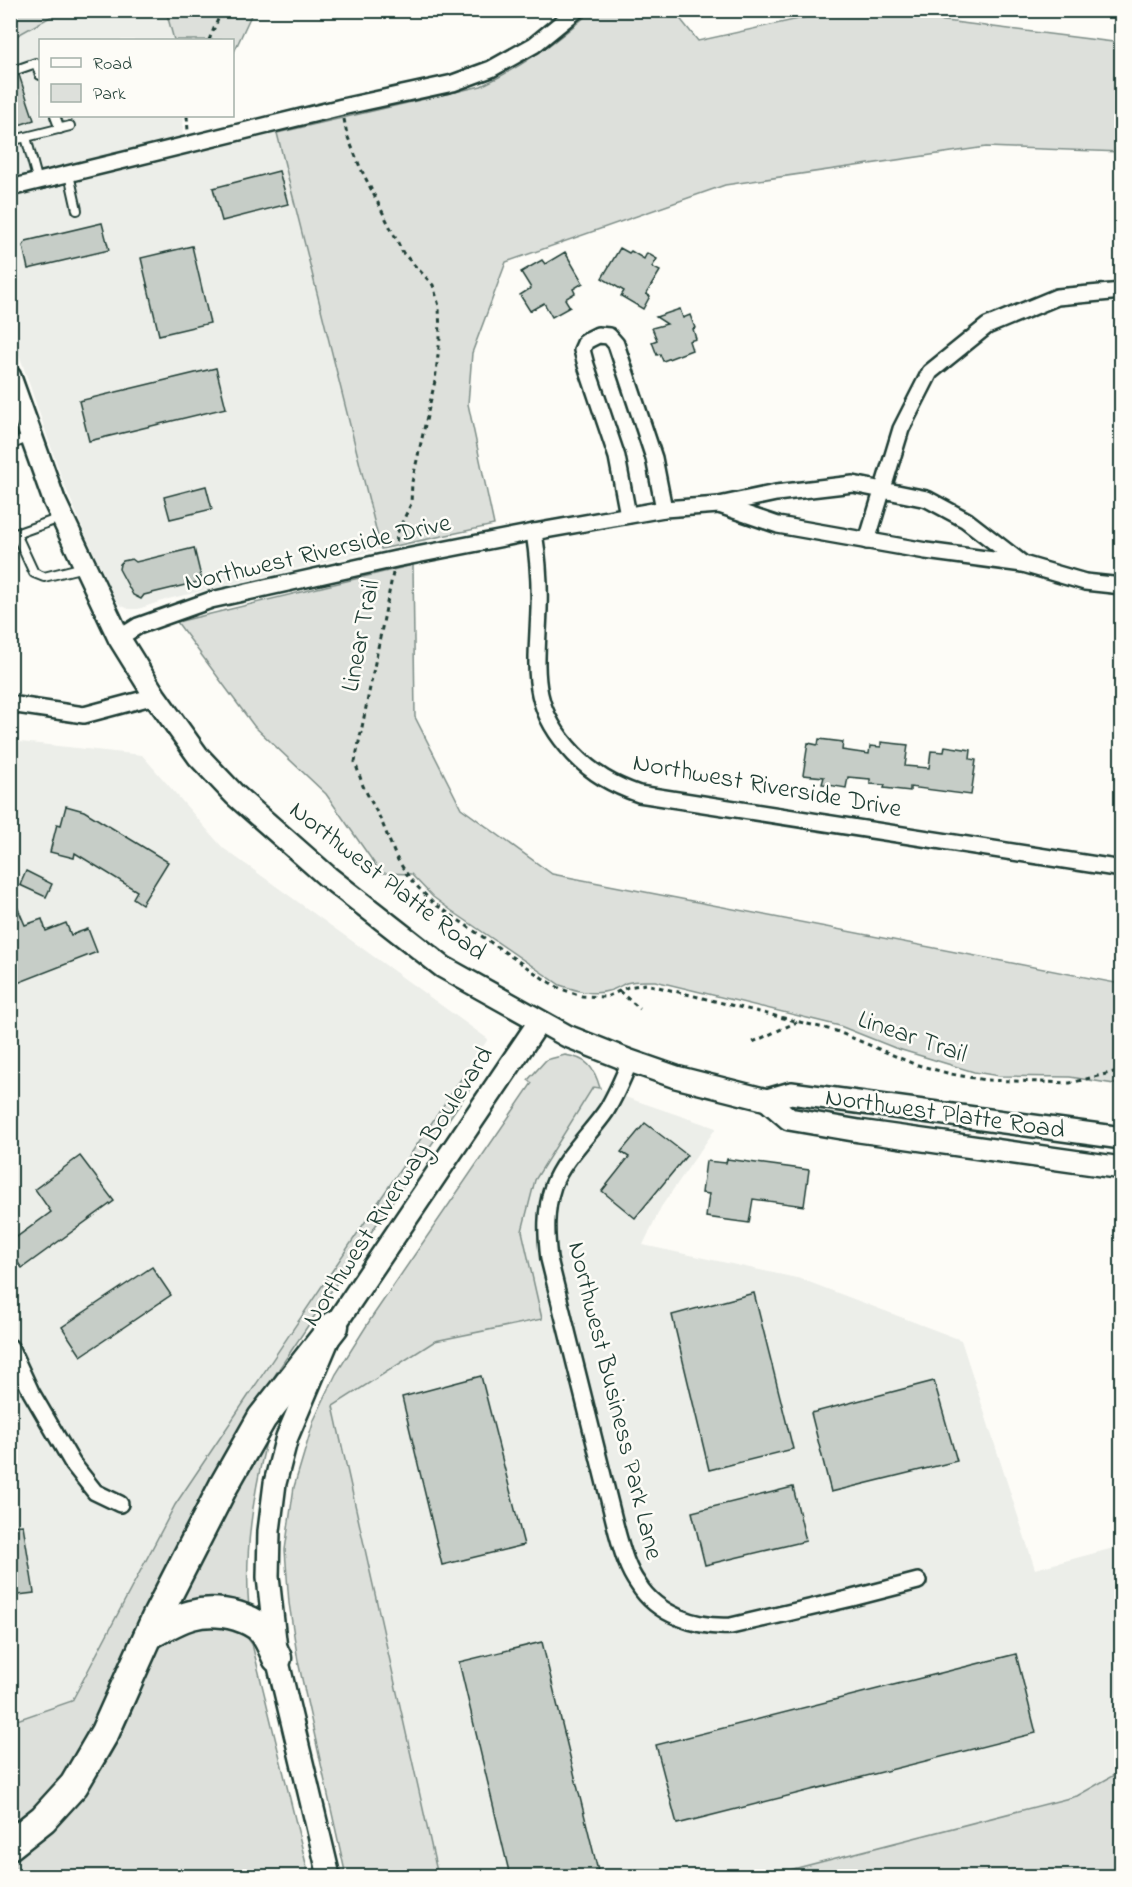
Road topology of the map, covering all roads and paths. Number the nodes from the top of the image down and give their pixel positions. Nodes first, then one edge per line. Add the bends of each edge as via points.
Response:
1 (222, 10) edge
2 (577, 10) edge
3 (209, 39) edge
4 (10, 72) edge
5 (39, 72) edge
6 (342, 107) junction
7 (55, 117) edge
8 (70, 126) dead end
9 (60, 129) junction
10 (26, 137) junction
11 (10, 141) edge
12 (69, 174) junction
13 (38, 182) junction
14 (10, 188) edge
15 (77, 210) dead end
16 (1122, 291) edge
17 (10, 377) edge
18 (32, 437) junction
19 (10, 445) edge
20 (882, 490) junction
21 (719, 505) junction
22 (664, 509) junction
23 (628, 515) junction
24 (62, 517) junction
25 (534, 532) junction
26 (13, 535) edge
27 (867, 541) junction
28 (396, 559) junction
29 (1023, 564) junction
30 (85, 566) junction
31 (1122, 586) edge
32 (119, 638) junction
33 (155, 696) junction
34 (10, 705) edge
35 (1122, 869) edge
36 (619, 991) junction
37 (640, 1009) dead end
38 (539, 1022) junction
39 (798, 1022) junction
40 (753, 1042) dead end
41 (630, 1061) junction
42 (1122, 1070) edge
43 (767, 1100) junction
44 (1122, 1138) edge
45 (1122, 1168) edge
46 (334, 1326) junction
47 (10, 1347) edge
48 (120, 1504) dead end
49 (918, 1581) dead end
50 (149, 1635) junction
51 (278, 1658) junction
52 (10, 1845) edge
53 (329, 1876) edge

1 - 3 path
2 - 6 street via 534,45 491,69 453,83
4 - 5 lane via 36,63
6 - 12 street
6 - 28 path, Linear Trail via 360,167 403,253 432,285 440,306 435,381 412,482 411,504 397,533
7 - 9 lane
8 - 9 lane
9 - 10 lane
10 - 11 lane
10 - 13 lane
12 - 13 street
12 - 15 lane
13 - 14 street
16 - 20 street via 1057,297 987,326 930,372 901,429
17 - 18 main road, Northwest Platte Road
18 - 19 lane
18 - 24 main road, Northwest Platte Road
20 - 21 street, Northwest Riverside Drive via 854,484 776,493
20 - 27 street
20 - 29 street, Northwest Riverside Drive via 937,504 966,520
21 - 22 street, Northwest Riverside Drive
21 - 27 street via 778,525
22 - 23 street, Northwest Riverside Drive
22 - 23 street via 654,458 616,344 609,336 598,335 586,341 582,350 617,457
23 - 25 street, Northwest Riverside Drive
24 - 26 lane
24 - 30 main road, Northwest Platte Road
25 - 28 street, Northwest Riverside Drive
25 - 35 street, Northwest Riverside Drive via 539,562 539,694 561,741 581,762 617,787 639,794
26 - 30 lane via 34,573 44,578
27 - 29 street
28 - 32 street, Northwest Riverside Drive via 211,600 164,615
28 - 36 path, Linear Trail via 355,762 396,857 432,902 561,990 590,997 606,997
29 - 31 street via 1085,582
30 - 32 main road, Northwest Platte Road
32 - 33 main road, Northwest Platte Road
33 - 34 street via 84,715
33 - 38 main road, Northwest Platte Road via 219,779 328,877 443,968
36 - 37 path
36 - 39 path, Linear Trail via 646,984
38 - 41 main road, Northwest Platte Road
38 - 46 main road, Northwest Riverway Boulevard
39 - 40 path
39 - 42 path, Linear Trail via 836,1031 914,1064 985,1080 1070,1083
41 - 43 main road, Northwest Platte Road
41 - 49 street, Northwest Business Park Lane via 606,1110 554,1184 547,1208 546,1234 617,1532 638,1585 676,1616 719,1627
43 - 44 main road, Northwest Platte Road via 791,1093
43 - 45 main road, Northwest Platte Road via 789,1119
46 - 50 highway via 262,1418 188,1553
46 - 51 main road, Northwest Riverway Boulevard via 287,1437 275,1483 268,1577
47 - 48 street via 31,1392 74,1464 95,1492
50 - 51 highway via 180,1617 224,1612 254,1623
50 - 52 highway via 105,1732 74,1785 43,1819
51 - 53 main road, Northwest Riverway Boulevard

